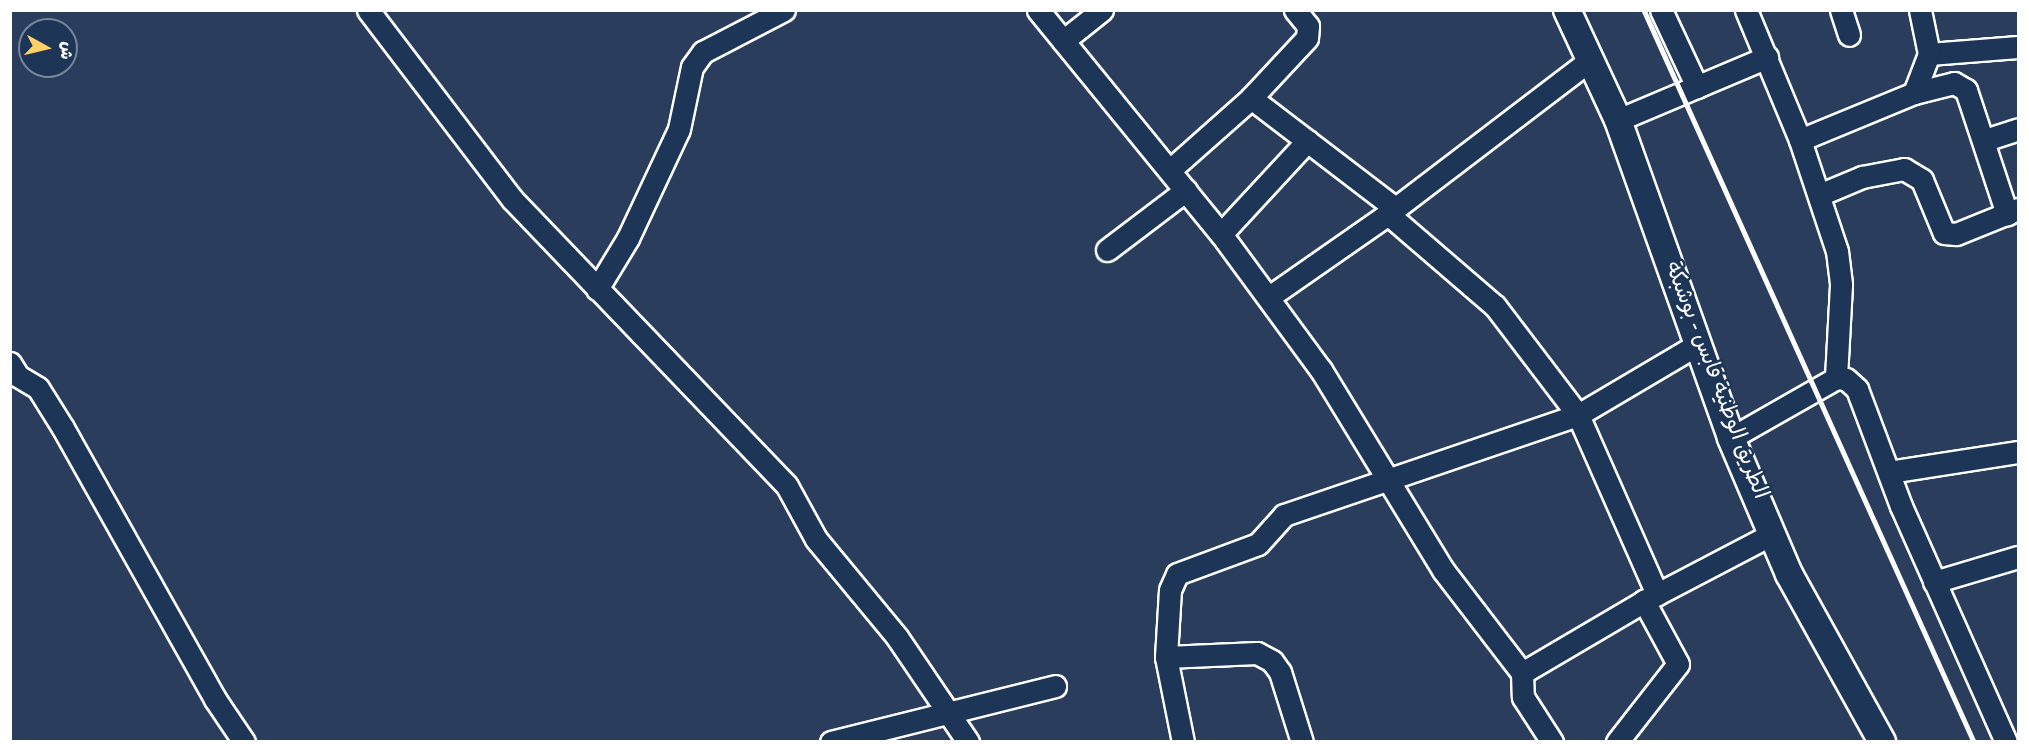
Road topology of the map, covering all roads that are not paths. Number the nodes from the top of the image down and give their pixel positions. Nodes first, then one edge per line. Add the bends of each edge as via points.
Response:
1 (368, 10) edge
2 (784, 10) edge
3 (1038, 10) edge
4 (1102, 10) edge
5 (1295, 10) edge
6 (1567, 10) edge
7 (1661, 10) edge
8 (1746, 10) edge
9 (1841, 10) edge
10 (1920, 10) edge
11 (1850, 35) dead end
12 (1063, 41) junction
13 (2019, 47) edge
14 (1929, 54) junction
15 (1767, 57) junction
16 (1589, 61) junction
17 (1697, 87) junction
18 (1914, 93) junction
19 (1251, 98) junction
20 (1618, 120) junction
21 (2019, 129) edge
22 (1800, 140) junction
23 (1985, 140) junction
24 (1307, 141) junction
25 (1170, 170) junction
26 (1186, 190) junction
27 (1819, 195) junction
28 (1391, 211) junction
29 (2013, 212) edge
30 (1221, 234) junction
31 (1107, 250) dead end
32 (597, 289) junction
33 (1269, 297) junction
34 (1698, 344) junction
35 (10, 363) edge
36 (1836, 378) junction
37 (1578, 415) junction
38 (1731, 438) junction
39 (2019, 452) edge
40 (1889, 472) junction
41 (1389, 479) junction
42 (1773, 534) junction
43 (2019, 557) edge
44 (1934, 582) junction
45 (1650, 597) junction
46 (1166, 657) junction
47 (1522, 673) junction
48 (1054, 686) dead end
49 (951, 714) junction
50 (244, 741) edge
51 (831, 741) edge
52 (968, 741) edge
53 (1183, 741) edge
54 (1302, 741) edge
55 (1552, 741) edge
56 (1617, 741) edge
57 (1882, 741) edge
58 (2006, 741) edge

1 - 32 street via 512,199
2 - 32 street via 703,52 692,67 679,129 628,238
3 - 12 street
4 - 12 street
5 - 19 street via 1310,33
6 - 16 main road, الطريق الوطنية قابس - بوشبكة
7 - 17 street
8 - 15 street
9 - 11 street
10 - 14 street
12 - 25 street
13 - 14 street
14 - 18 street
15 - 17 street
15 - 22 street
16 - 20 main road, الطريق الوطنية قابس - بوشبكة
16 - 28 street
17 - 20 street
18 - 22 street
18 - 23 street via 1959,84
19 - 24 street
19 - 25 street
20 - 34 main road, الطريق الوطنية قابس - بوشبكة
21 - 23 street
22 - 27 street
23 - 29 street
24 - 28 street
24 - 30 street
25 - 26 street
26 - 30 street
26 - 31 street
27 - 29 street via 1862,177 1904,169 1922,180 1944,233 1956,234
27 - 36 street via 1837,251 1841,285
28 - 33 street
28 - 37 street via 1495,306
30 - 33 street
32 - 49 street via 727,418 787,486 816,538 897,637
33 - 41 street
34 - 37 street
34 - 38 main road, الطريق الوطنية قابس - بوشبكة
35 - 50 street via 18,376 38,388 63,428 215,699
36 - 38 street
36 - 40 street via 1846,379 1857,389
37 - 41 street
37 - 45 street
38 - 42 main road, الطريق الوطنية قابس - بوشبكة
39 - 40 street
40 - 44 street
41 - 46 street via 1284,515 1258,544 1177,574 1170,590
41 - 47 street via 1443,570
42 - 45 street
42 - 57 main road, الطريق الوطنية قابس - بوشبكة via 1808,615
43 - 44 street
44 - 58 street
45 - 47 street
45 - 56 street via 1677,669 1646,700
46 - 53 street
46 - 54 street via 1257,653 1272,661 1280,672
47 - 55 street via 1523,697
48 - 49 street
49 - 51 street
49 - 52 street

